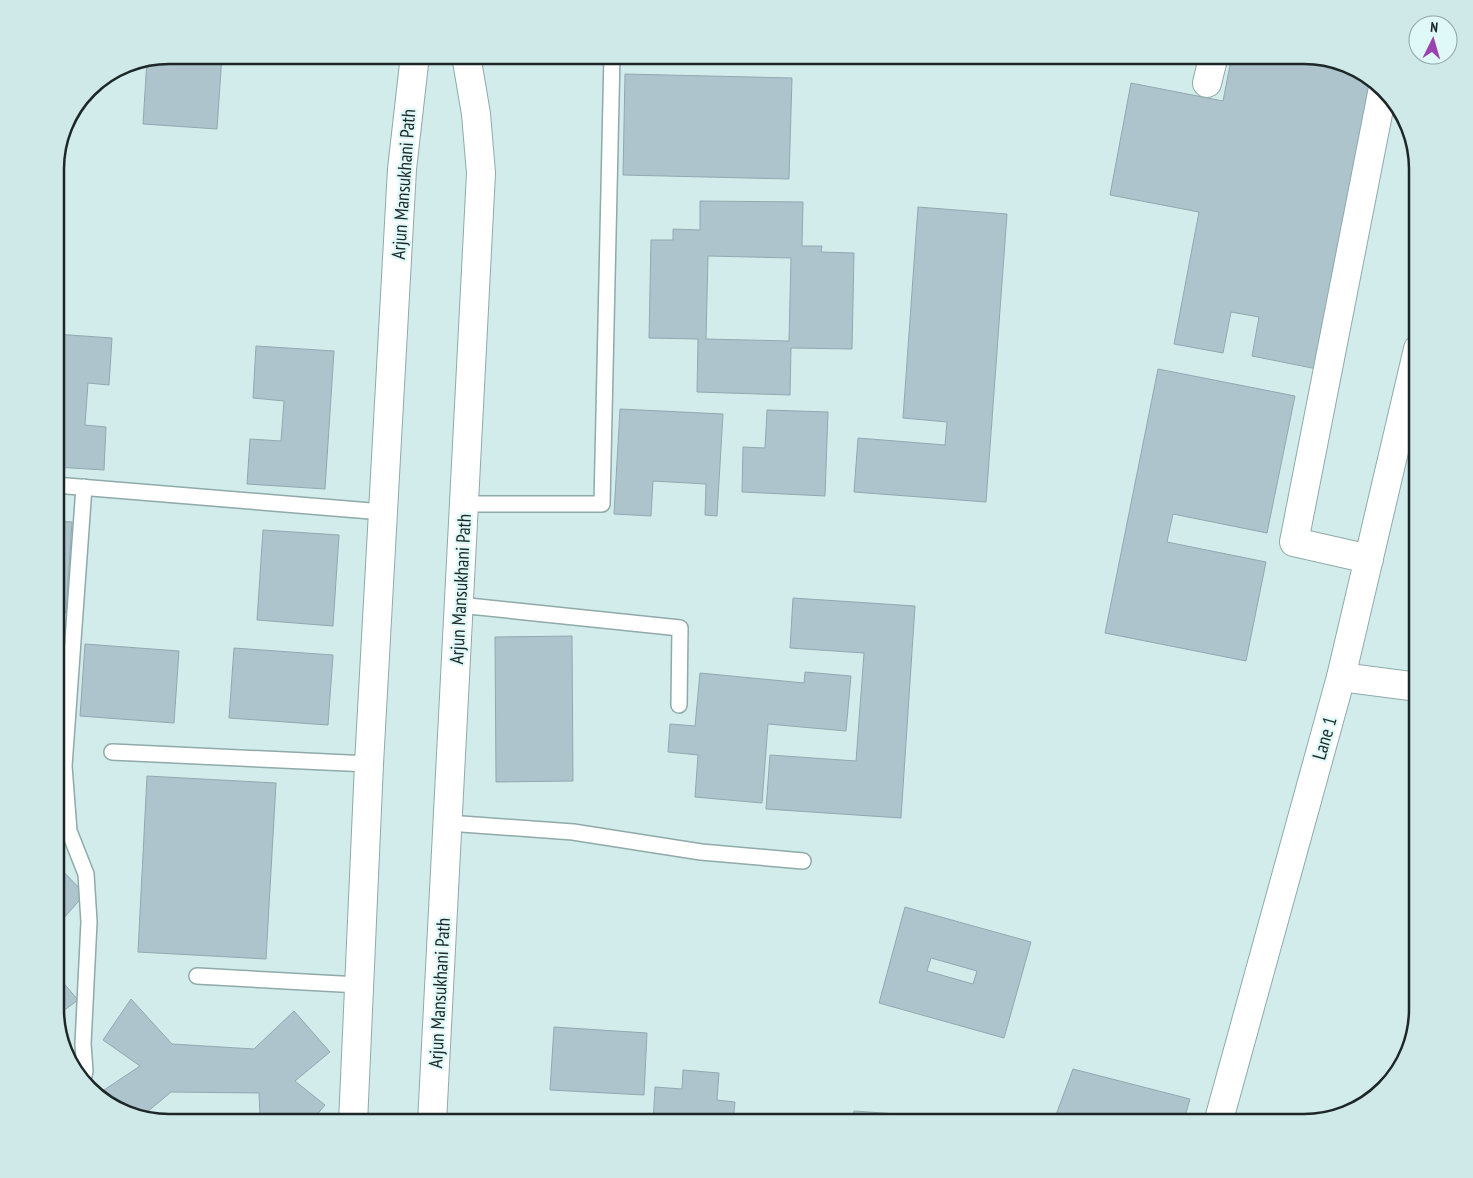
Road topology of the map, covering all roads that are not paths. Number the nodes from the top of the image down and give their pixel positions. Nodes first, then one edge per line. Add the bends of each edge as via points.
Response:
1 (414, 64) edge
2 (468, 64) edge
3 (612, 64) edge
4 (1212, 64) edge
5 (1207, 83) dead end
6 (1381, 98) edge
7 (1408, 441) edge
8 (64, 486) edge
9 (84, 487) junction
10 (464, 504) junction
11 (383, 512) junction
12 (1369, 559) junction
13 (459, 605) junction
14 (1341, 677) junction
15 (1409, 687) edge
16 (679, 705) dead end
17 (112, 752) dead end
18 (369, 764) junction
19 (64, 766) edge
20 (64, 766) edge
21 (448, 823) junction
22 (803, 861) dead end
23 (197, 976) dead end
24 (359, 985) junction
25 (85, 1073) edge
26 (353, 1114) edge
27 (432, 1114) edge
28 (1220, 1114) edge

1 - 11 main road, Arjun Mansukhani Path via 402,169
2 - 10 main road, Arjun Mansukhani Path via 481,173
3 - 10 lane via 602,504
4 - 5 main road
6 - 12 main road via 1294,542
7 - 12 main road, Lane 1
8 - 9 lane
9 - 11 lane
9 - 19 lane
10 - 13 main road, Arjun Mansukhani Path
11 - 18 main road, Arjun Mansukhani Path
12 - 14 main road, Lane 1
13 - 16 lane via 680,628
13 - 21 main road, Arjun Mansukhani Path
14 - 15 main road
14 - 28 main road, Lane 1
17 - 18 lane
18 - 24 main road, Arjun Mansukhani Path
20 - 25 lane via 69,832 86,874 89,922
21 - 22 lane via 573,832 701,852
21 - 27 main road, Arjun Mansukhani Path
23 - 24 lane
24 - 26 main road, Arjun Mansukhani Path

